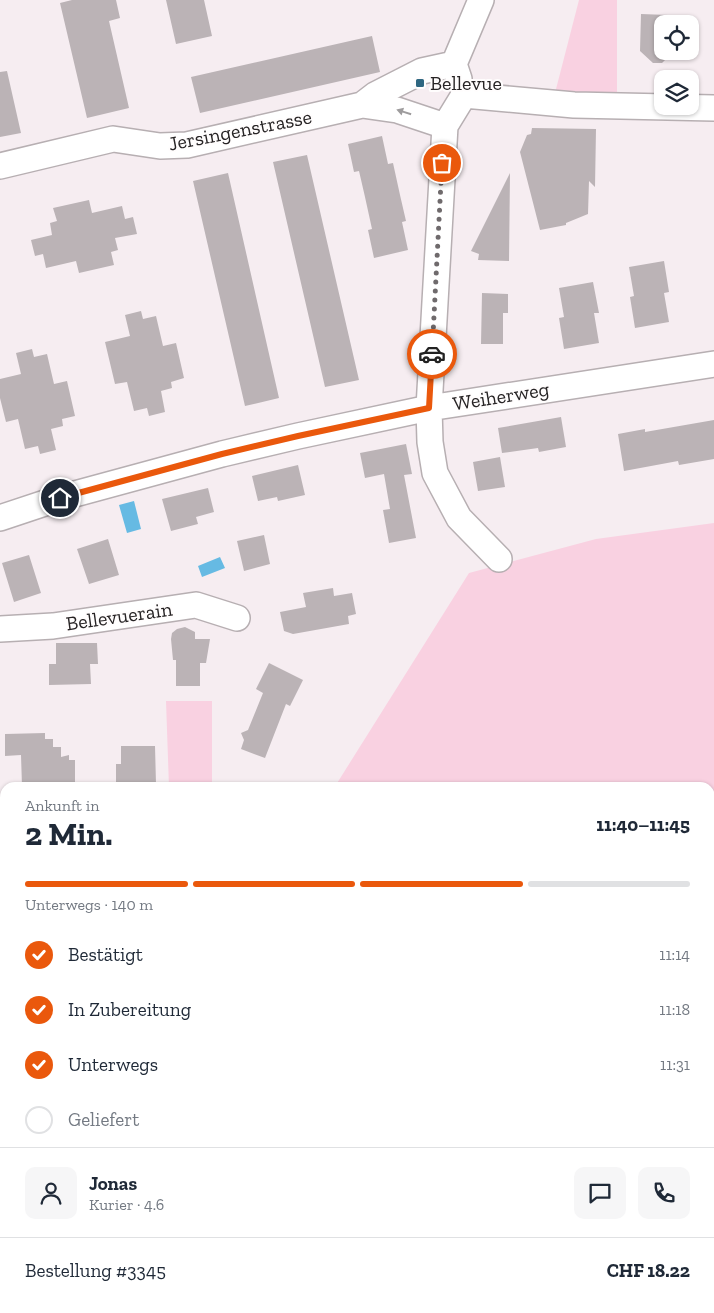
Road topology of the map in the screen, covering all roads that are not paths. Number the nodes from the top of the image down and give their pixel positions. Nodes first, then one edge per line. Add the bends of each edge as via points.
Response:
1 (480, 0) edge
2 (454, 64) junction
3 (464, 95) junction
4 (362, 105) junction
5 (714, 108) edge
6 (444, 126) junction
7 (0, 166) edge
8 (714, 364) edge
9 (429, 408) junction
10 (0, 518) edge
11 (499, 559) dead end
12 (237, 618) dead end
13 (0, 629) edge

1 - 2 street
2 - 3 street
2 - 4 street via 422,71
3 - 5 street via 574,105
3 - 6 street
6 -> 4 street via 396,110
4 - 7 street, Jersingenstrasse via 187,145 160,146 113,139
6 - 9 street
8 - 9 street, Weiherweg
9 - 10 street, Weiherweg via 222,454 60,498
9 - 11 street via 435,472 459,518
12 - 13 street, Bellevuerain via 196,605 53,626

